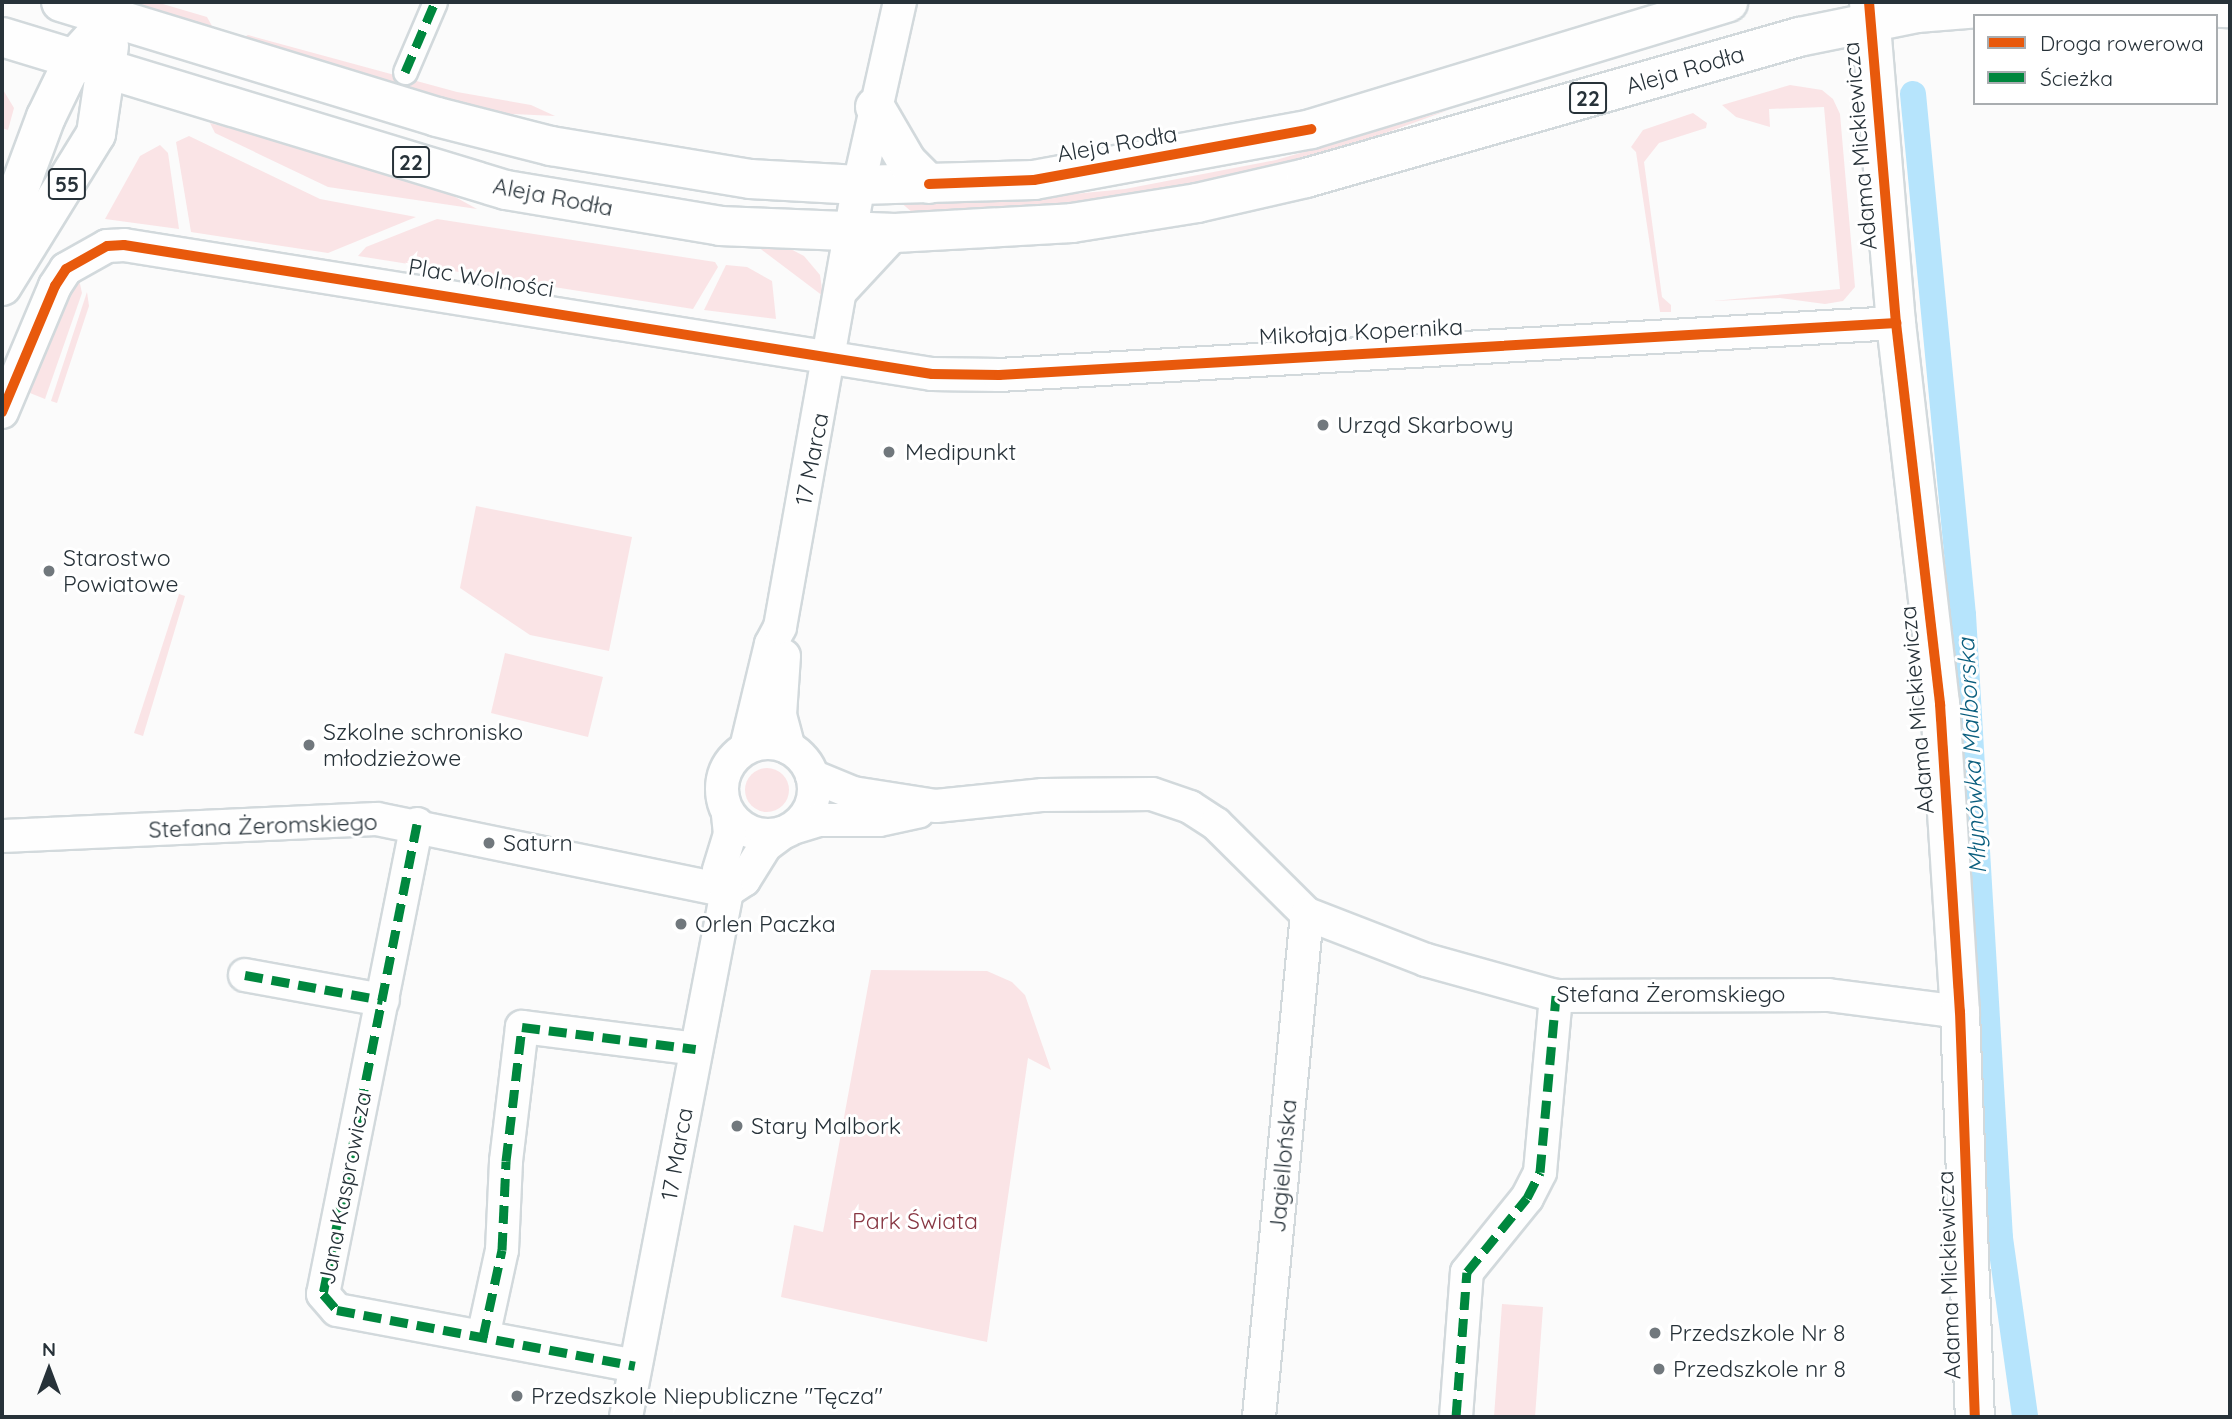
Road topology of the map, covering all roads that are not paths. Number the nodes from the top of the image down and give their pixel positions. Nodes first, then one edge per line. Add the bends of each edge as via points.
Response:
1 (61, 2) edge
2 (435, 2) edge
3 (900, 2) edge
4 (1728, 2) edge
5 (2230, 8) edge
6 (1870, 11) edge
7 (111, 17) junction
8 (2, 37) edge
9 (91, 65) junction
10 (405, 72) dead end
11 (875, 107) junction
12 (929, 184) junction
13 (859, 185) junction
14 (852, 232) junction
15 (895, 233) junction
16 (2, 235) edge
17 (2, 286) edge
18 (842, 290) junction
19 (1896, 323) junction
20 (830, 359) junction
21 (2, 412) edge
22 (780, 627) junction
23 (746, 748) junction
24 (789, 748) junction
25 (812, 775) junction
26 (936, 806) junction
27 (728, 814) junction
28 (417, 824) junction
29 (789, 830) junction
30 (2, 836) edge
31 (727, 891) junction
32 (1307, 914) junction
33 (245, 975) dead end
34 (1556, 996) junction
35 (383, 1000) junction
36 (1960, 1013) junction
37 (696, 1049) junction
38 (483, 1338) junction
39 (635, 1366) junction
40 (626, 1417) edge
41 (1259, 1417) edge
42 (1456, 1417) edge
43 (1975, 1417) edge

1 - 7 main road, Aleja Rodła / 22
2 - 10 street
3 - 11 street, 17 Marca
4 - 12 main road, Aleja Rodła / 22 via 1311,129 1034,180
5 - 6 main road, Aleja Rodła / 22 via 2054,2
6 - 15 main road, Aleja Rodła / 22 via 1779,42 1306,178 1197,203 1072,223
6 - 19 main road, Adama Mickiewicza
7 - 9 main road, 55
7 - 13 main road, Aleja Rodła / 22 via 437,117 551,146 750,179
8 - 9 main road, Aleja Rodła / 22
9 - 14 main road, Aleja Rodła / 22 via 506,190 720,226
9 - 16 main road, 55 via 46,117
9 - 17 main road, 55 via 96,134
11 - 12 main road via 907,162
11 - 13 street, 17 Marca
12 - 13 main road, Aleja Rodła / 22
13 - 14 street, 17 Marca
14 - 15 main road, Aleja Rodła / 22
14 - 18 street, 17 Marca
15 - 18 street
18 - 20 street, 17 Marca
19 - 20 street, Mikołaja Kopernika via 999,375 932,374
19 - 36 main road, Adama Mickiewicza via 1940,704
20 - 21 street, Plac Wolności via 673,330 107,246 66,269 55,286
20 - 22 street, 17 Marca
22 - 23 street, 17 Marca via 771,644
22 - 24 street, 17 Marca via 785,642 780,715
23 - 24 street via 775,744
23 - 27 street via 725,770 723,800
24 - 25 street
25 - 26 street, Stefana Żeromskiego via 853,793
25 - 29 street via 812,803
26 - 29 street, Stefana Żeromskiego via 907,816 819,820
26 - 32 street, Stefana Żeromskiego via 1043,795 1152,793 1190,807 1216,824
27 - 29 street via 752,833
27 - 31 street, 17 Marca via 730,834 719,870
28 - 30 street, Stefana Żeromskiego via 356,818
28 - 31 street, Stefana Żeromskiego
28 - 35 street, Jana Kasprowicza
29 - 31 street via 765,846 744,880
31 - 37 street, 17 Marca
32 - 34 street, Stefana Żeromskiego via 1426,960
32 - 41 street, Jagiellońska
33 - 35 street
34 - 36 street, Stefana Żeromskiego via 1828,995
34 - 42 street via 1540,1172 1527,1198 1467,1272
35 - 38 street, Jana Kasprowicza via 323,1294 337,1310
36 - 43 main road, Adama Mickiewicza
37 - 38 street via 551,1028 522,1027 518,1032 502,1250
37 - 39 street, 17 Marca
38 - 39 street, Jana Kasprowicza
39 - 40 street, 17 Marca

